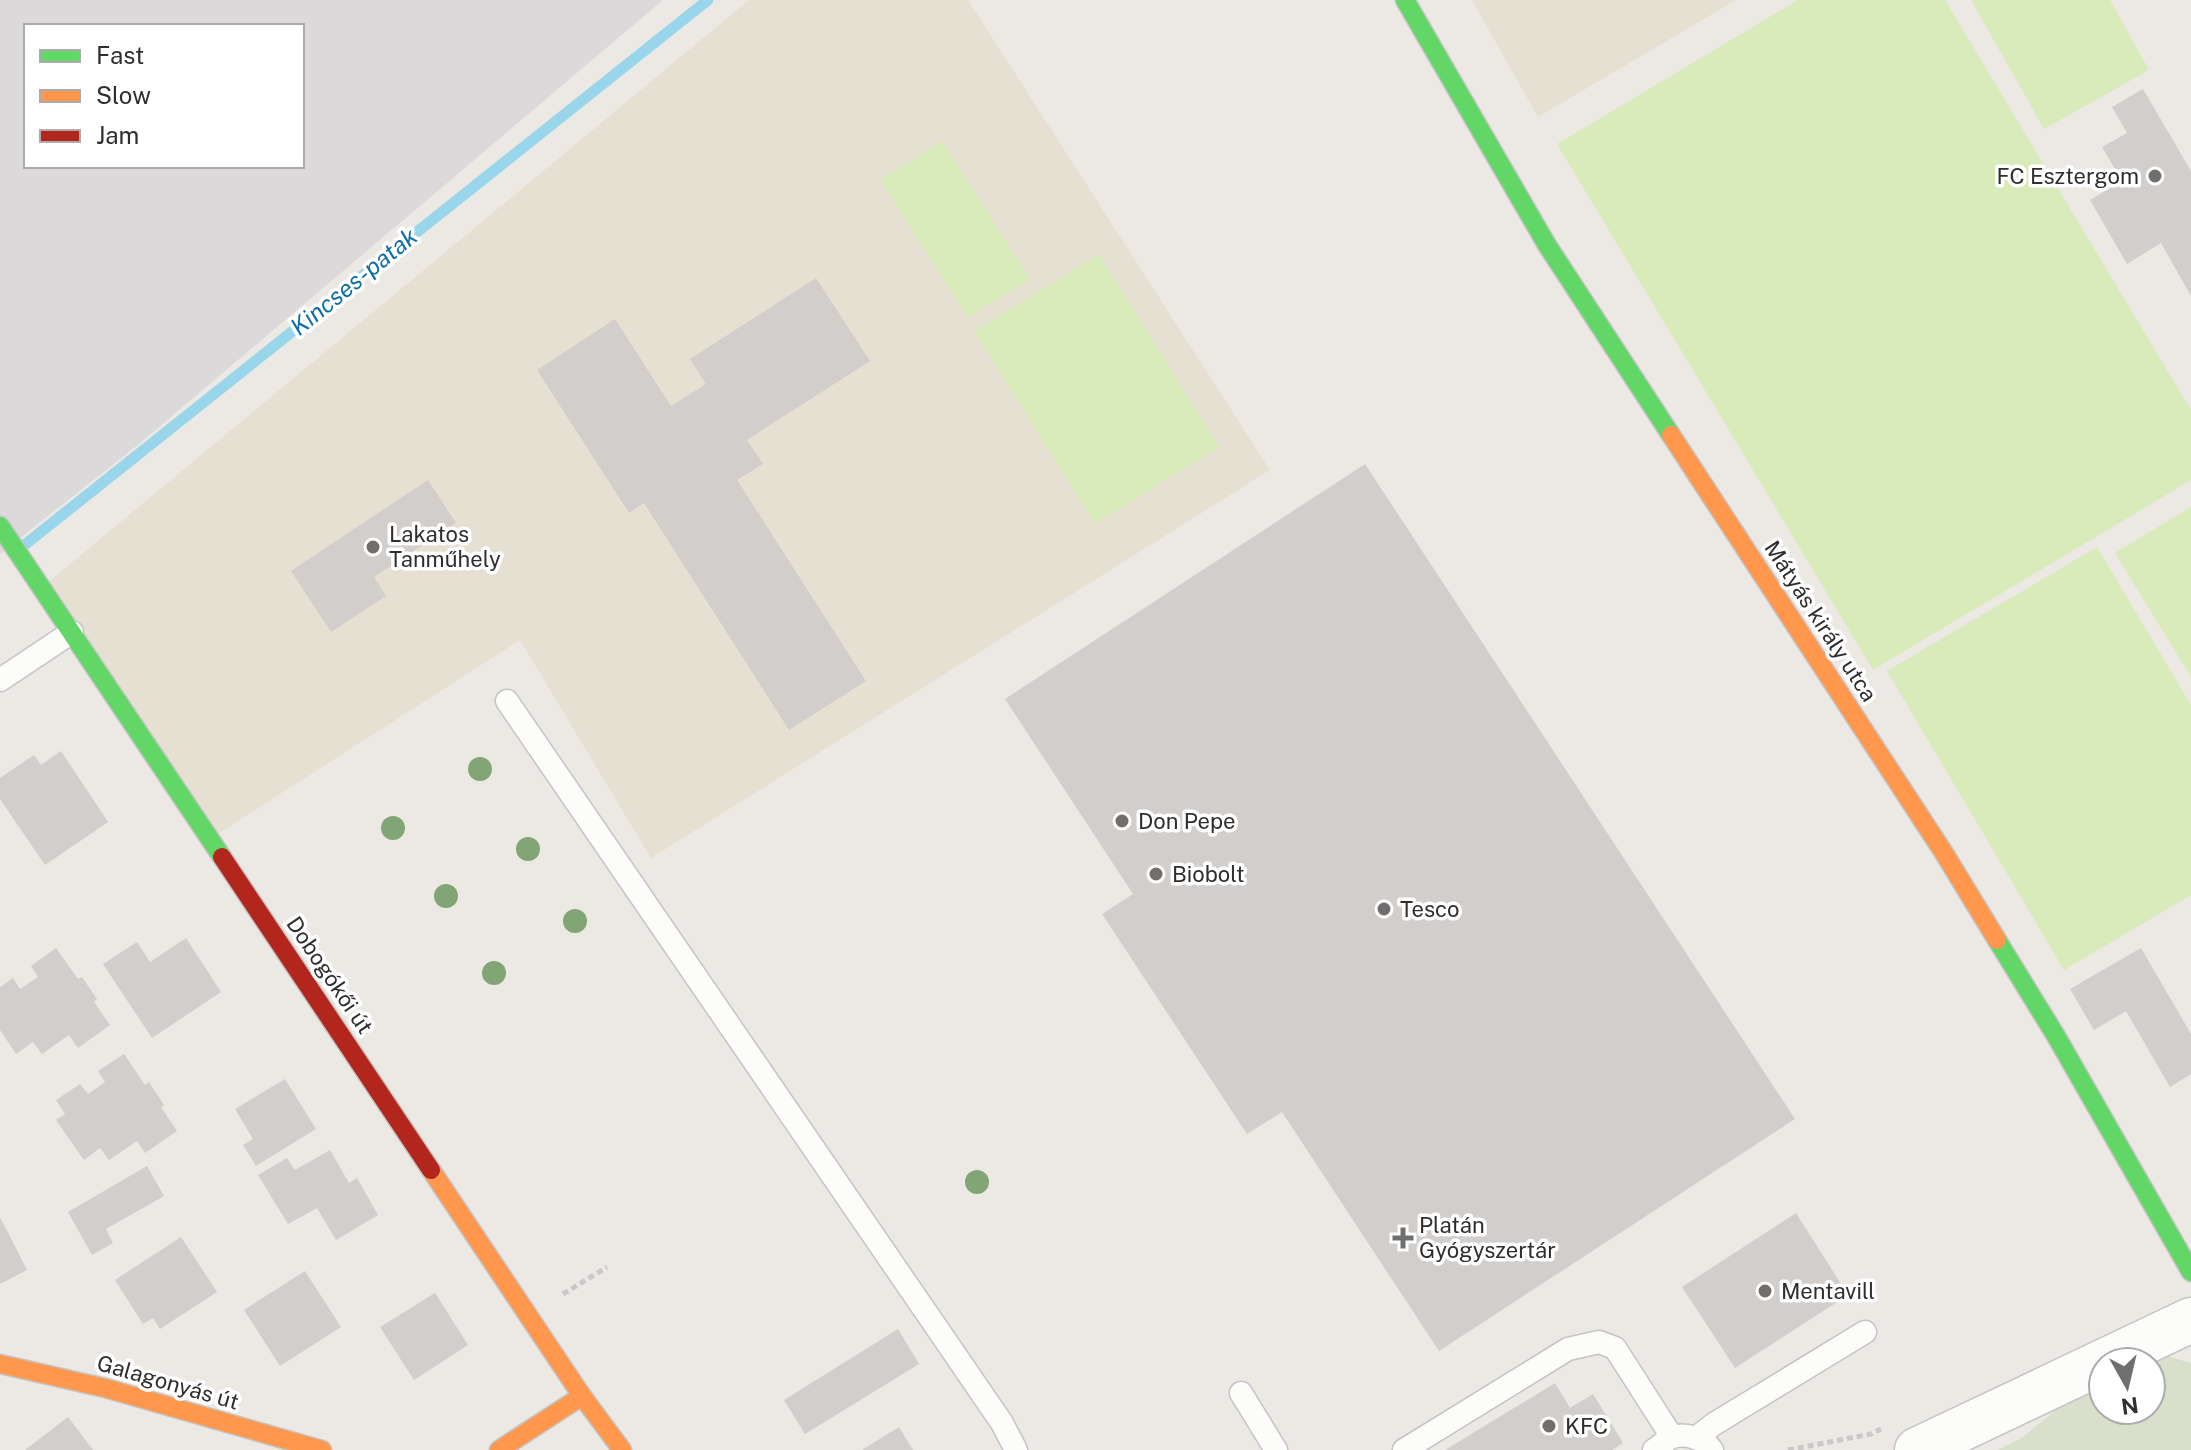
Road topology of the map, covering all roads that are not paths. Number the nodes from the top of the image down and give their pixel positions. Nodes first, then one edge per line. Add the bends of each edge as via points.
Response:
1 (1405, 0) edge
2 (0, 526) edge
3 (72, 632) junction
4 (0, 680) edge
5 (507, 701) dead end
6 (2191, 1272) edge
7 (2191, 1320) edge
8 (1865, 1332) dead end
9 (0, 1364) edge
10 (1241, 1393) dead end
11 (582, 1396) junction
12 (1663, 1444) edge
13 (1704, 1444) edge
14 (322, 1450) edge
15 (499, 1450) edge
16 (622, 1450) edge
17 (1016, 1450) edge
18 (1276, 1450) edge
19 (1404, 1450) edge
20 (1917, 1450) edge

1 - 6 street, Mátyás király utca via 1547,245 1944,853
2 - 3 street, Dobogókői út
3 - 4 lane
3 - 11 street, Dobogókői út
5 - 17 lane
7 - 20 street
8 - 13 lane via 1714,1424
9 - 14 street, Galagonyás út
10 - 18 lane
11 - 15 street
11 - 16 street, Dobogókői út
12 - 13 lane
12 - 19 lane via 1615,1348 1599,1342 1568,1349

